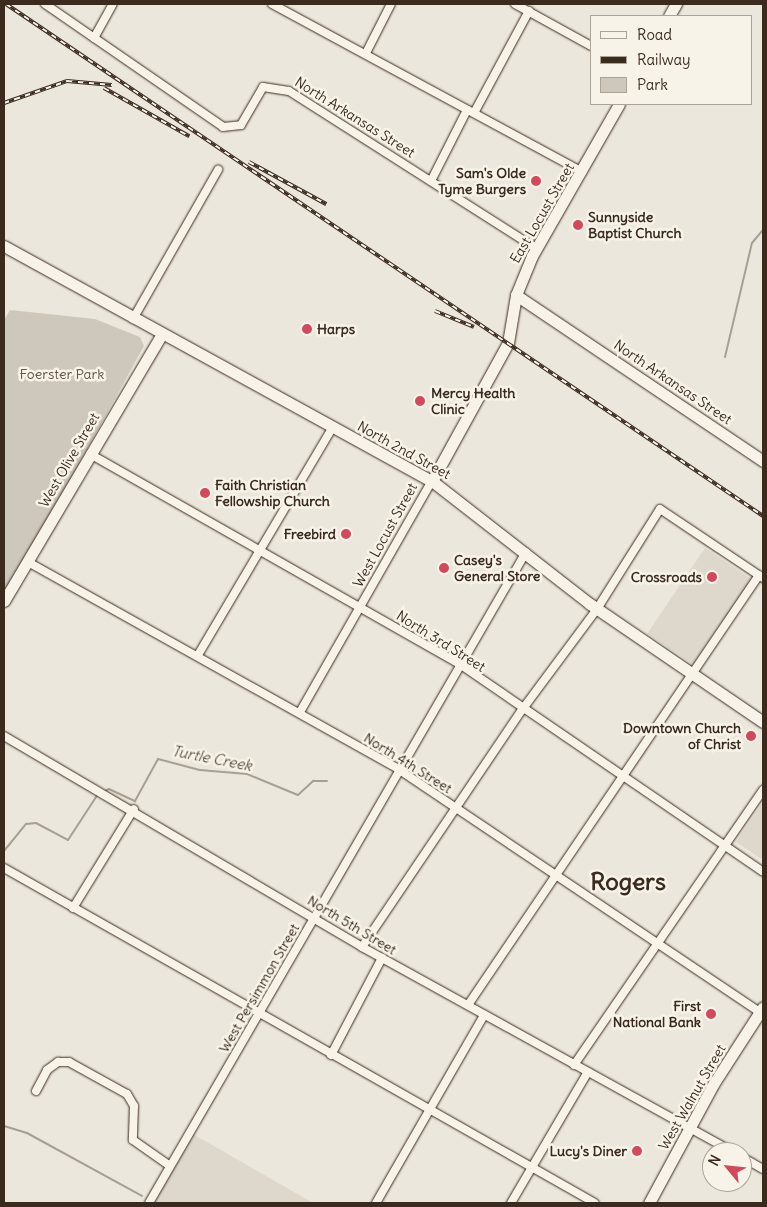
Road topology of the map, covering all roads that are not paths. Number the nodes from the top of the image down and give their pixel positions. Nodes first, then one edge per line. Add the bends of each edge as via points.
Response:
1 (45, 4) edge
2 (113, 4) edge
3 (272, 4) edge
4 (391, 4) edge
5 (515, 4) edge
6 (676, 4) edge
7 (528, 11) junction
8 (670, 15) edge
9 (94, 38) junction
10 (590, 45) edge
11 (366, 53) junction
12 (618, 105) edge
13 (471, 112) junction
14 (218, 170) dead end
15 (583, 172) junction
16 (430, 181) junction
17 (4, 246) edge
18 (538, 249) junction
19 (516, 295) junction
20 (132, 319) junction
21 (161, 335) junction
22 (508, 343) joint
23 (332, 428) junction
24 (90, 454) junction
25 (763, 461) edge
26 (432, 481) junction
27 (261, 551) junction
28 (526, 552) junction
29 (28, 562) junction
30 (761, 576) edge
31 (4, 601) edge
32 (362, 607) junction
33 (597, 609) junction
34 (198, 655) junction
35 (460, 665) junction
36 (692, 674) junction
37 (522, 710) junction
38 (300, 712) junction
39 (763, 722) edge
40 (4, 736) edge
41 (398, 769) junction
42 (624, 776) junction
43 (763, 790) edge
44 (134, 809) junction
45 (456, 809) junction
46 (727, 845) junction
47 (4, 868) edge
48 (763, 872) edge
49 (557, 876) junction
50 (73, 908) junction
51 (314, 917) junction
52 (660, 944) junction
53 (362, 947) junction
54 (382, 958) junction
55 (468, 1005) junction
56 (762, 1011) edge
57 (260, 1015) junction
58 (484, 1015) junction
59 (331, 1055) junction
60 (574, 1065) junction
61 (588, 1072) junction
62 (36, 1091) dead end
63 (429, 1110) junction
64 (691, 1128) junction
65 (716, 1142) edge
66 (752, 1163) edge
67 (170, 1166) junction
68 (531, 1168) junction
69 (763, 1169) edge
70 (149, 1203) edge
71 (376, 1203) edge
72 (511, 1203) edge
73 (594, 1203) edge
74 (649, 1203) edge

1 - 9 street, North Arkansas Street
2 - 9 street
3 - 11 street
4 - 11 street
5 - 7 street
6 - 8 main road
7 - 10 street
7 - 13 street
9 - 16 street, North Arkansas Street via 223,127 241,125 263,87 274,86 289,90
11 - 13 street
12 - 15 main road, East Locust Street
13 - 15 street
13 - 16 street
14 - 20 street
15 - 18 main road, East Locust Street
16 - 18 street, North Arkansas Street
17 - 20 main road, North 2nd Street
18 - 19 main road, East Locust Street
19 - 22 main road, East Locust Street
19 - 25 main road, North Arkansas Street
20 - 21 main road, North 2nd Street
21 - 23 main road, North 2nd Street
21 - 24 main road, West Olive Street
22 - 26 main road, West Locust Street
23 - 26 main road, North 2nd Street
23 - 27 street
24 - 27 street, North 3rd Street
24 - 29 main road, West Olive Street
26 - 28 main road, North 2nd Street
26 - 32 street, West Locust Street
27 - 32 street, North 3rd Street
27 - 34 street
28 - 33 main road, North 2nd Street
28 - 35 street, West Persimmon Street
29 - 31 main road, West Olive Street
29 - 34 street, North 4th Street
30 - 33 street via 660,509
30 - 36 street
32 - 35 street, North 3rd Street
32 - 38 street, West Locust Street
33 - 36 main road, North 2nd Street
33 - 37 street
34 - 38 street, North 4th Street
35 - 37 street, North 3rd Street
35 - 41 street, West Persimmon Street
36 - 39 main road, North 2nd Street
36 - 42 street
37 - 42 street, North 3rd Street
37 - 45 street
38 - 41 street, North 4th Street
40 - 44 street, North 5th Street
41 - 45 street, North 4th Street
41 - 51 street, West Persimmon Street
42 - 46 street, North 3rd Street
42 - 49 street
43 - 46 street
44 - 50 street
44 - 51 street, North 5th Street
45 - 49 street, North 4th Street
45 - 53 street
46 - 48 street, North 3rd Street
46 - 52 street
47 - 50 street
49 - 52 street, North 4th Street
49 - 55 street
50 - 57 street
51 - 53 street, North 5th Street
51 - 57 street, West Persimmon Street
52 - 56 street, North 4th Street
52 - 60 street
53 - 54 street, North 5th Street
54 - 55 street, North 5th Street
54 - 59 street
55 - 58 street, North 5th Street
56 - 64 main road, West Walnut Street
57 - 59 street
57 - 67 street, West Persimmon Street
58 - 60 street, North 5th Street
58 - 63 street
59 - 63 street
60 - 61 street, North 5th Street
61 - 64 street, North 5th Street
61 - 68 street
62 - 67 street via 47,1070 69,1062 127,1094 134,1106 134,1140
63 - 68 street
63 - 71 street
64 - 65 street, North 5th Street
64 - 74 main road, West Walnut Street
66 - 69 street
67 - 70 street, West Persimmon Street
68 - 72 street
68 - 73 street

